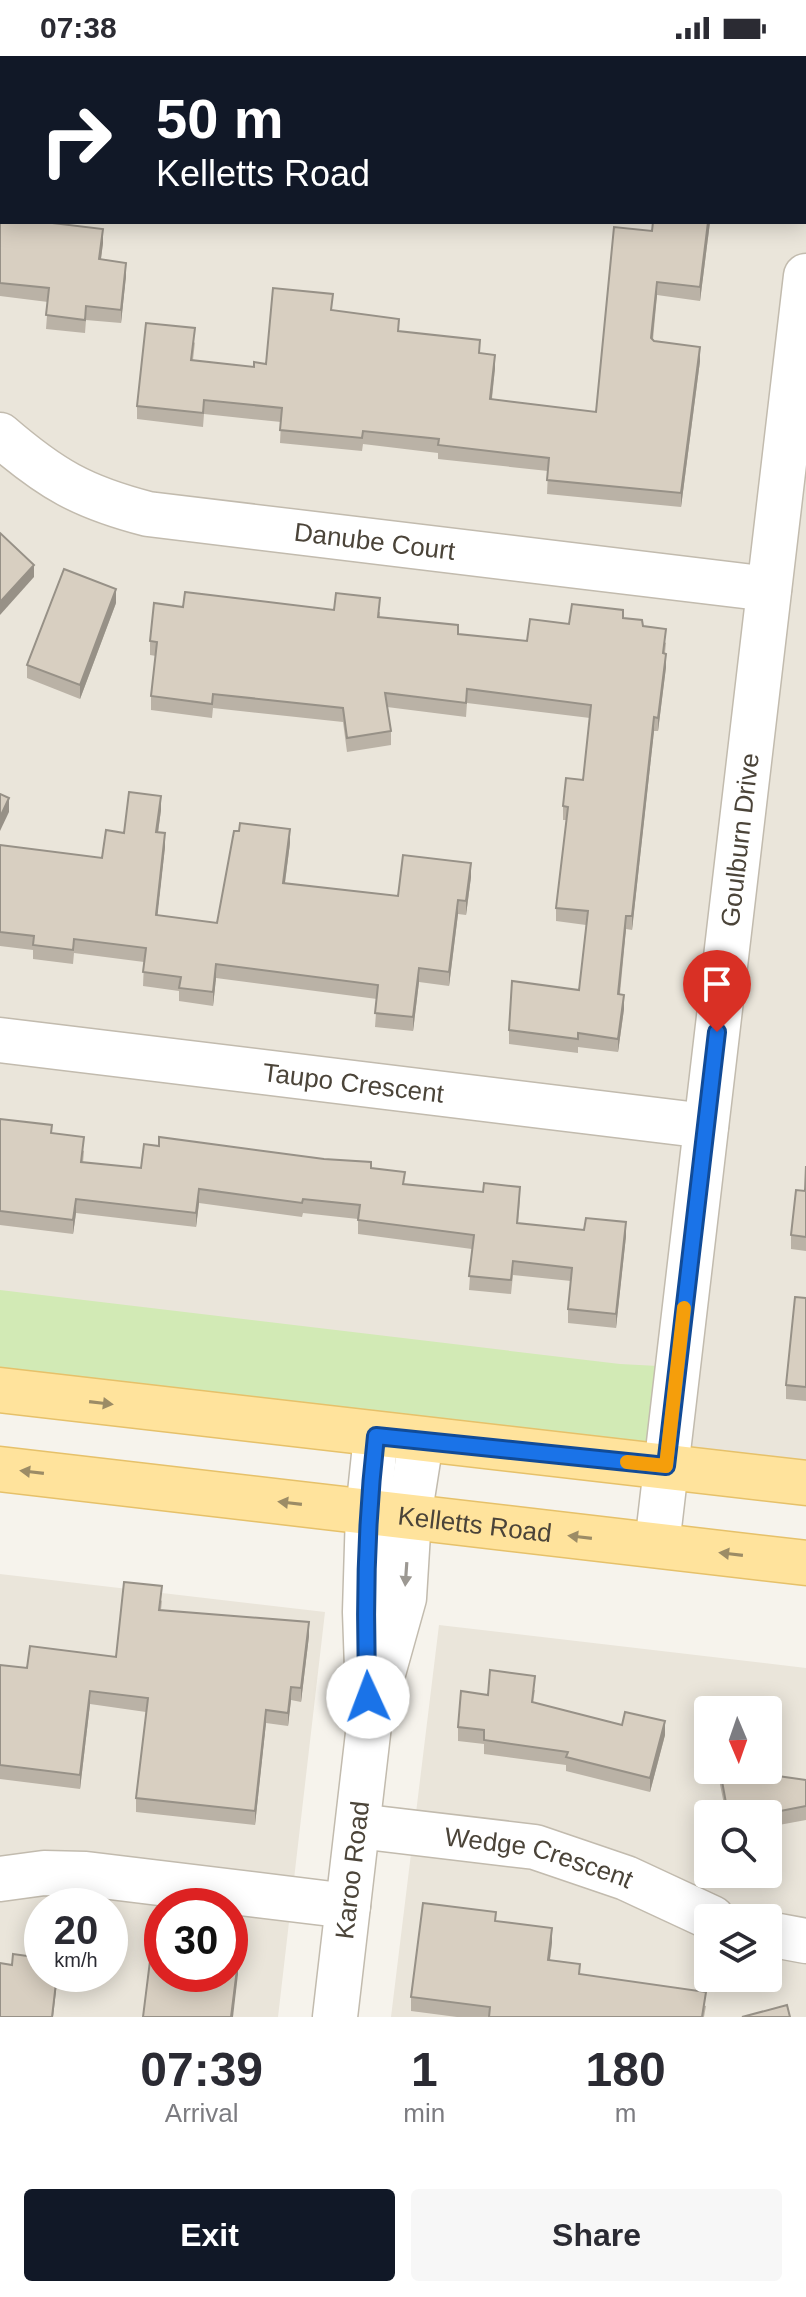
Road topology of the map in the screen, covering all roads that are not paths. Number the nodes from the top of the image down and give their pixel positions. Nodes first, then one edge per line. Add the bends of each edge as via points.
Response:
1 (806, 276) edge
2 (0, 435) edge
3 (769, 589) junction
4 (0, 1040) edge
5 (706, 1126) junction
6 (0, 1390) edge
7 (376, 1436) junction
8 (421, 1441) junction
9 (666, 1466) junction
10 (0, 1469) edge
11 (806, 1483) edge
12 (388, 1514) junction
13 (657, 1545) junction
14 (806, 1563) edge
15 (358, 1826) junction
16 (0, 1879) edge
17 (348, 1906) junction
18 (694, 1910) edge
19 (782, 1937) edge
20 (806, 1941) edge
21 (335, 2017) edge

1 - 3 street, Goulburn Drive
2 - 3 street, Danube Court via 65,486 148,514
3 - 5 street, Goulburn Drive
4 - 5 street, Taupo Crescent
5 - 9 street, Goulburn Drive
6 -> 7 main road
7 - 8 main road
7 - 12 street, Karoo Road
8 - 9 main road
8 - 12 street, Karoo Road
9 - 11 main road
9 - 13 street, Goulburn Drive
12 -> 10 main road, Kelletts Road
13 -> 12 main road, Kelletts Road
12 - 15 street, Karoo Road via 404,1598 369,1725
14 -> 13 main road, Kelletts Road
15 - 17 street, Karoo Road
15 - 18 street, Wedge Crescent via 535,1847 626,1878
16 - 17 street via 86,1874
17 - 21 street, Karoo Road
19 - 20 street

